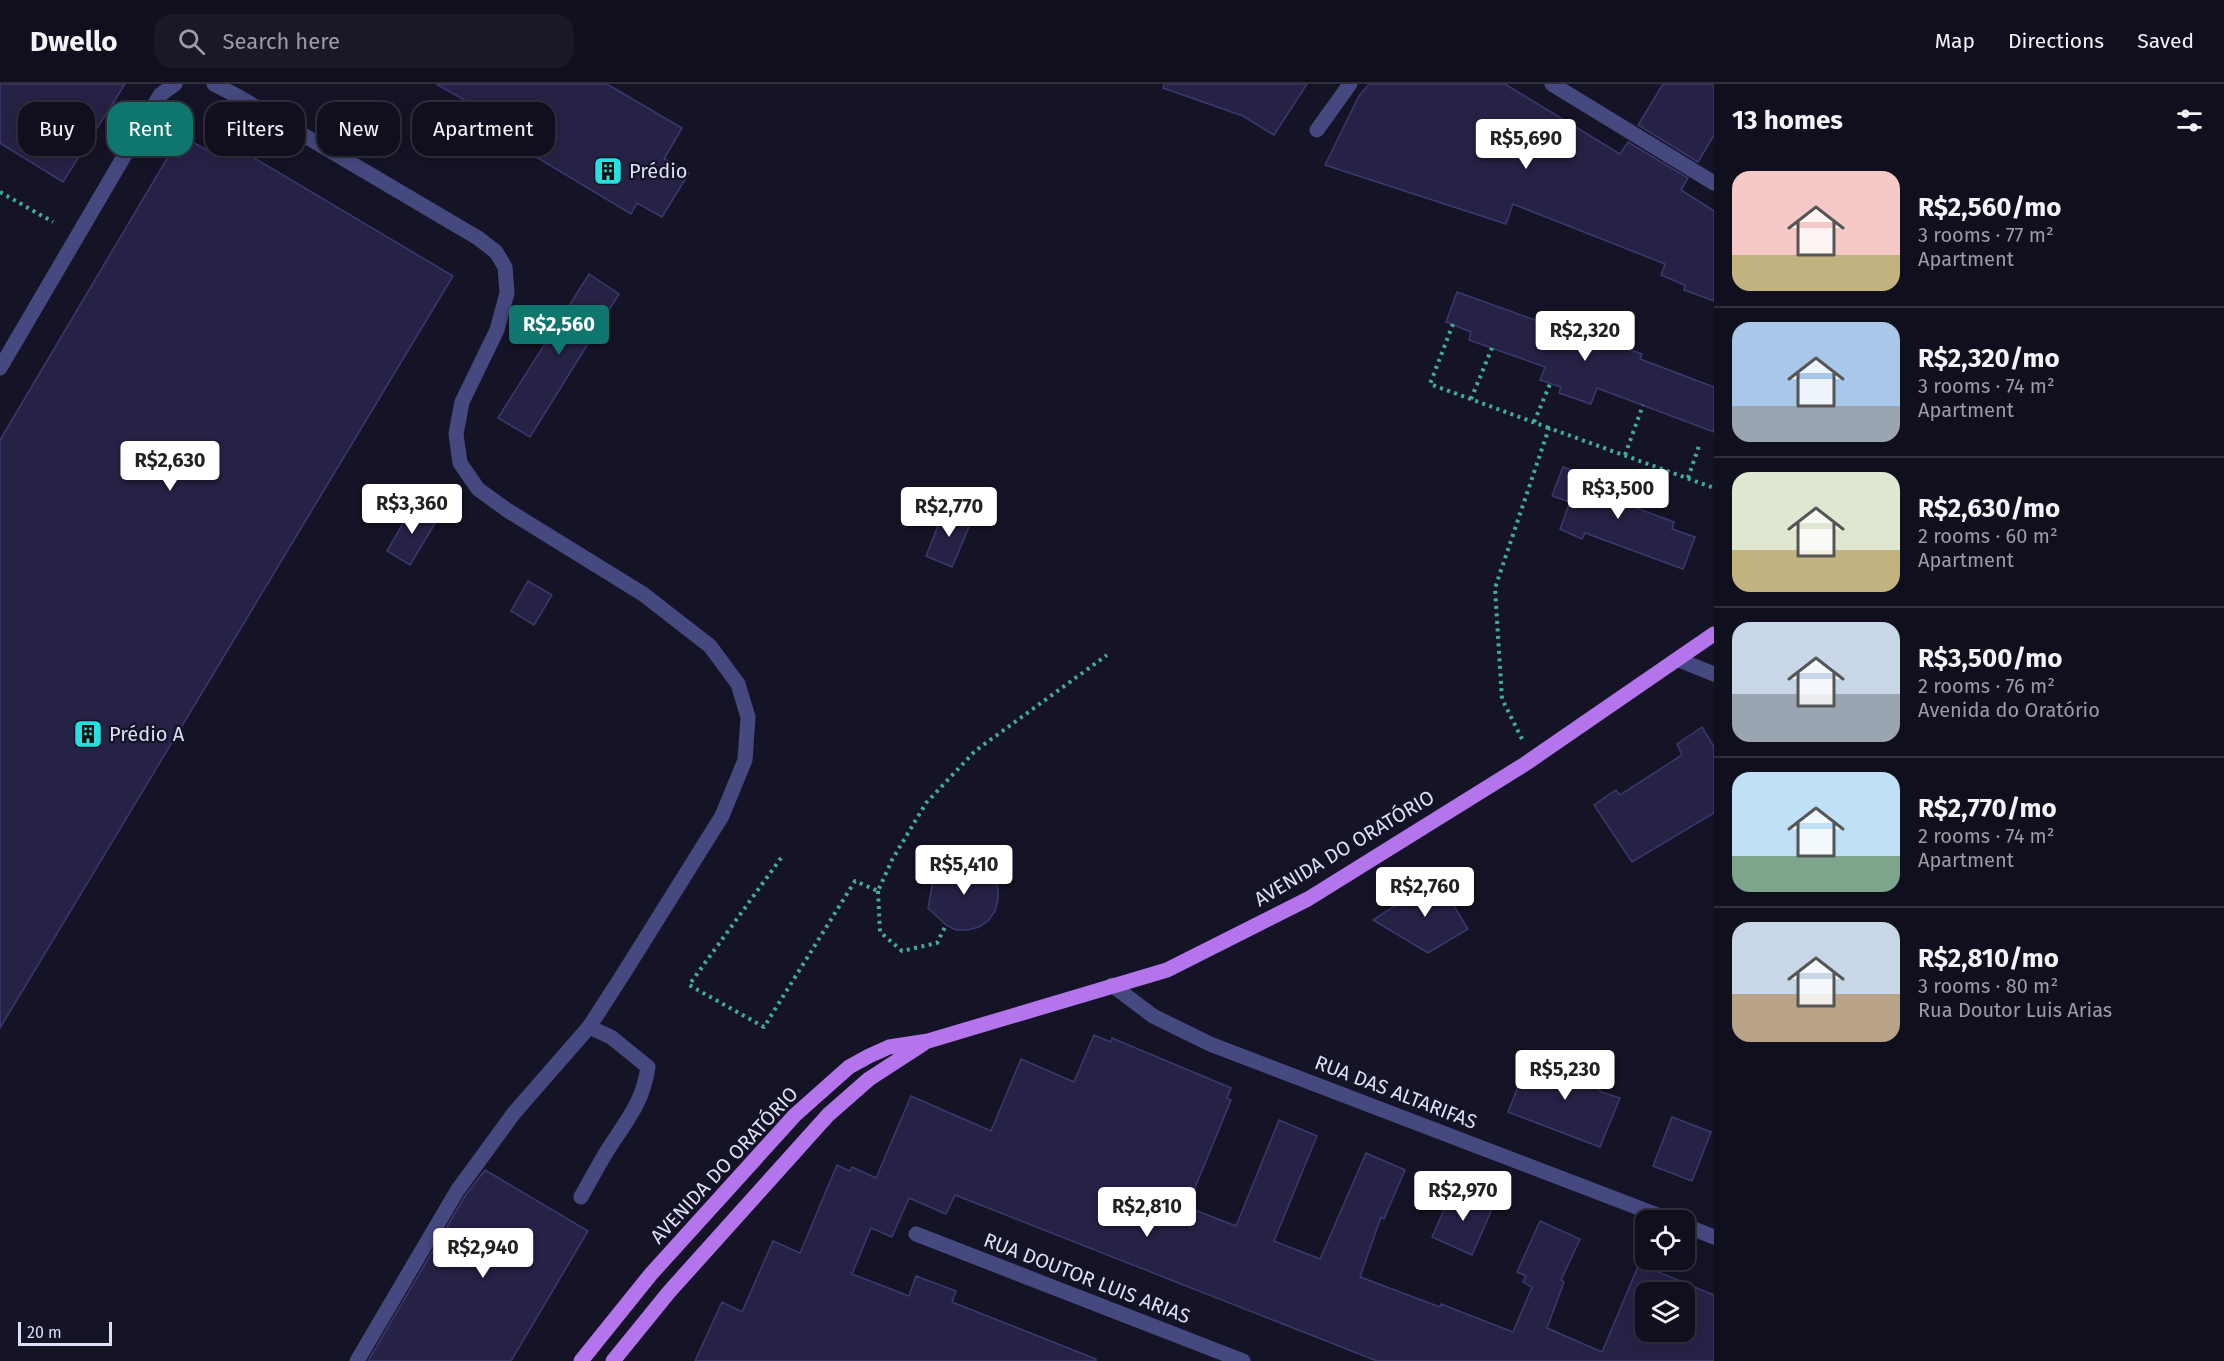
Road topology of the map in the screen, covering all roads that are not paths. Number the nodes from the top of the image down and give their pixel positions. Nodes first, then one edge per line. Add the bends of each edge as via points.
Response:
1 (175, 84) edge
2 (214, 84) edge
3 (1350, 84) edge
4 (1552, 84) edge
5 (1317, 130) dead end
6 (1714, 183) edge
7 (0, 368) edge
8 (1714, 634) edge
9 (1679, 660) junction
10 (1714, 674) edge
11 (1112, 985) junction
12 (589, 1027) junction
13 (928, 1041) junction
14 (581, 1197) dead end
15 (1644, 1210) edge
16 (1695, 1229) edge
17 (916, 1234) dead end
18 (1714, 1236) edge
19 (357, 1361) edge
20 (581, 1361) edge
21 (613, 1361) edge
22 (1243, 1361) edge

1 - 7 street via 160,95
2 - 12 street via 496,252 505,267 507,293 497,330 462,402 456,434 460,463 478,489 497,503 643,594 710,646 738,684 748,717 746,760 722,816
3 - 5 street
4 - 6 street
8 - 9 main road, AVENIDA DO ORATÓRIO
9 - 10 street
9 - 11 main road, AVENIDA DO ORATÓRIO via 1533,759 1308,899 1167,970
11 - 13 main road, AVENIDA DO ORATÓRIO
11 - 15 street, RUA DAS ALTARIFAS via 1153,1016 1210,1044
12 - 14 street via 611,1037 648,1066 645,1088
12 - 19 street via 514,1113 457,1191
13 - 20 main road, AVENIDA DO ORATÓRIO via 889,1047 868,1056 849,1067 795,1115 651,1274
13 - 21 main road, AVENIDA DO ORATÓRIO via 869,1079 828,1115 669,1292
16 - 18 street
17 - 22 street, RUA DOUTOR LUIS ARIAS

